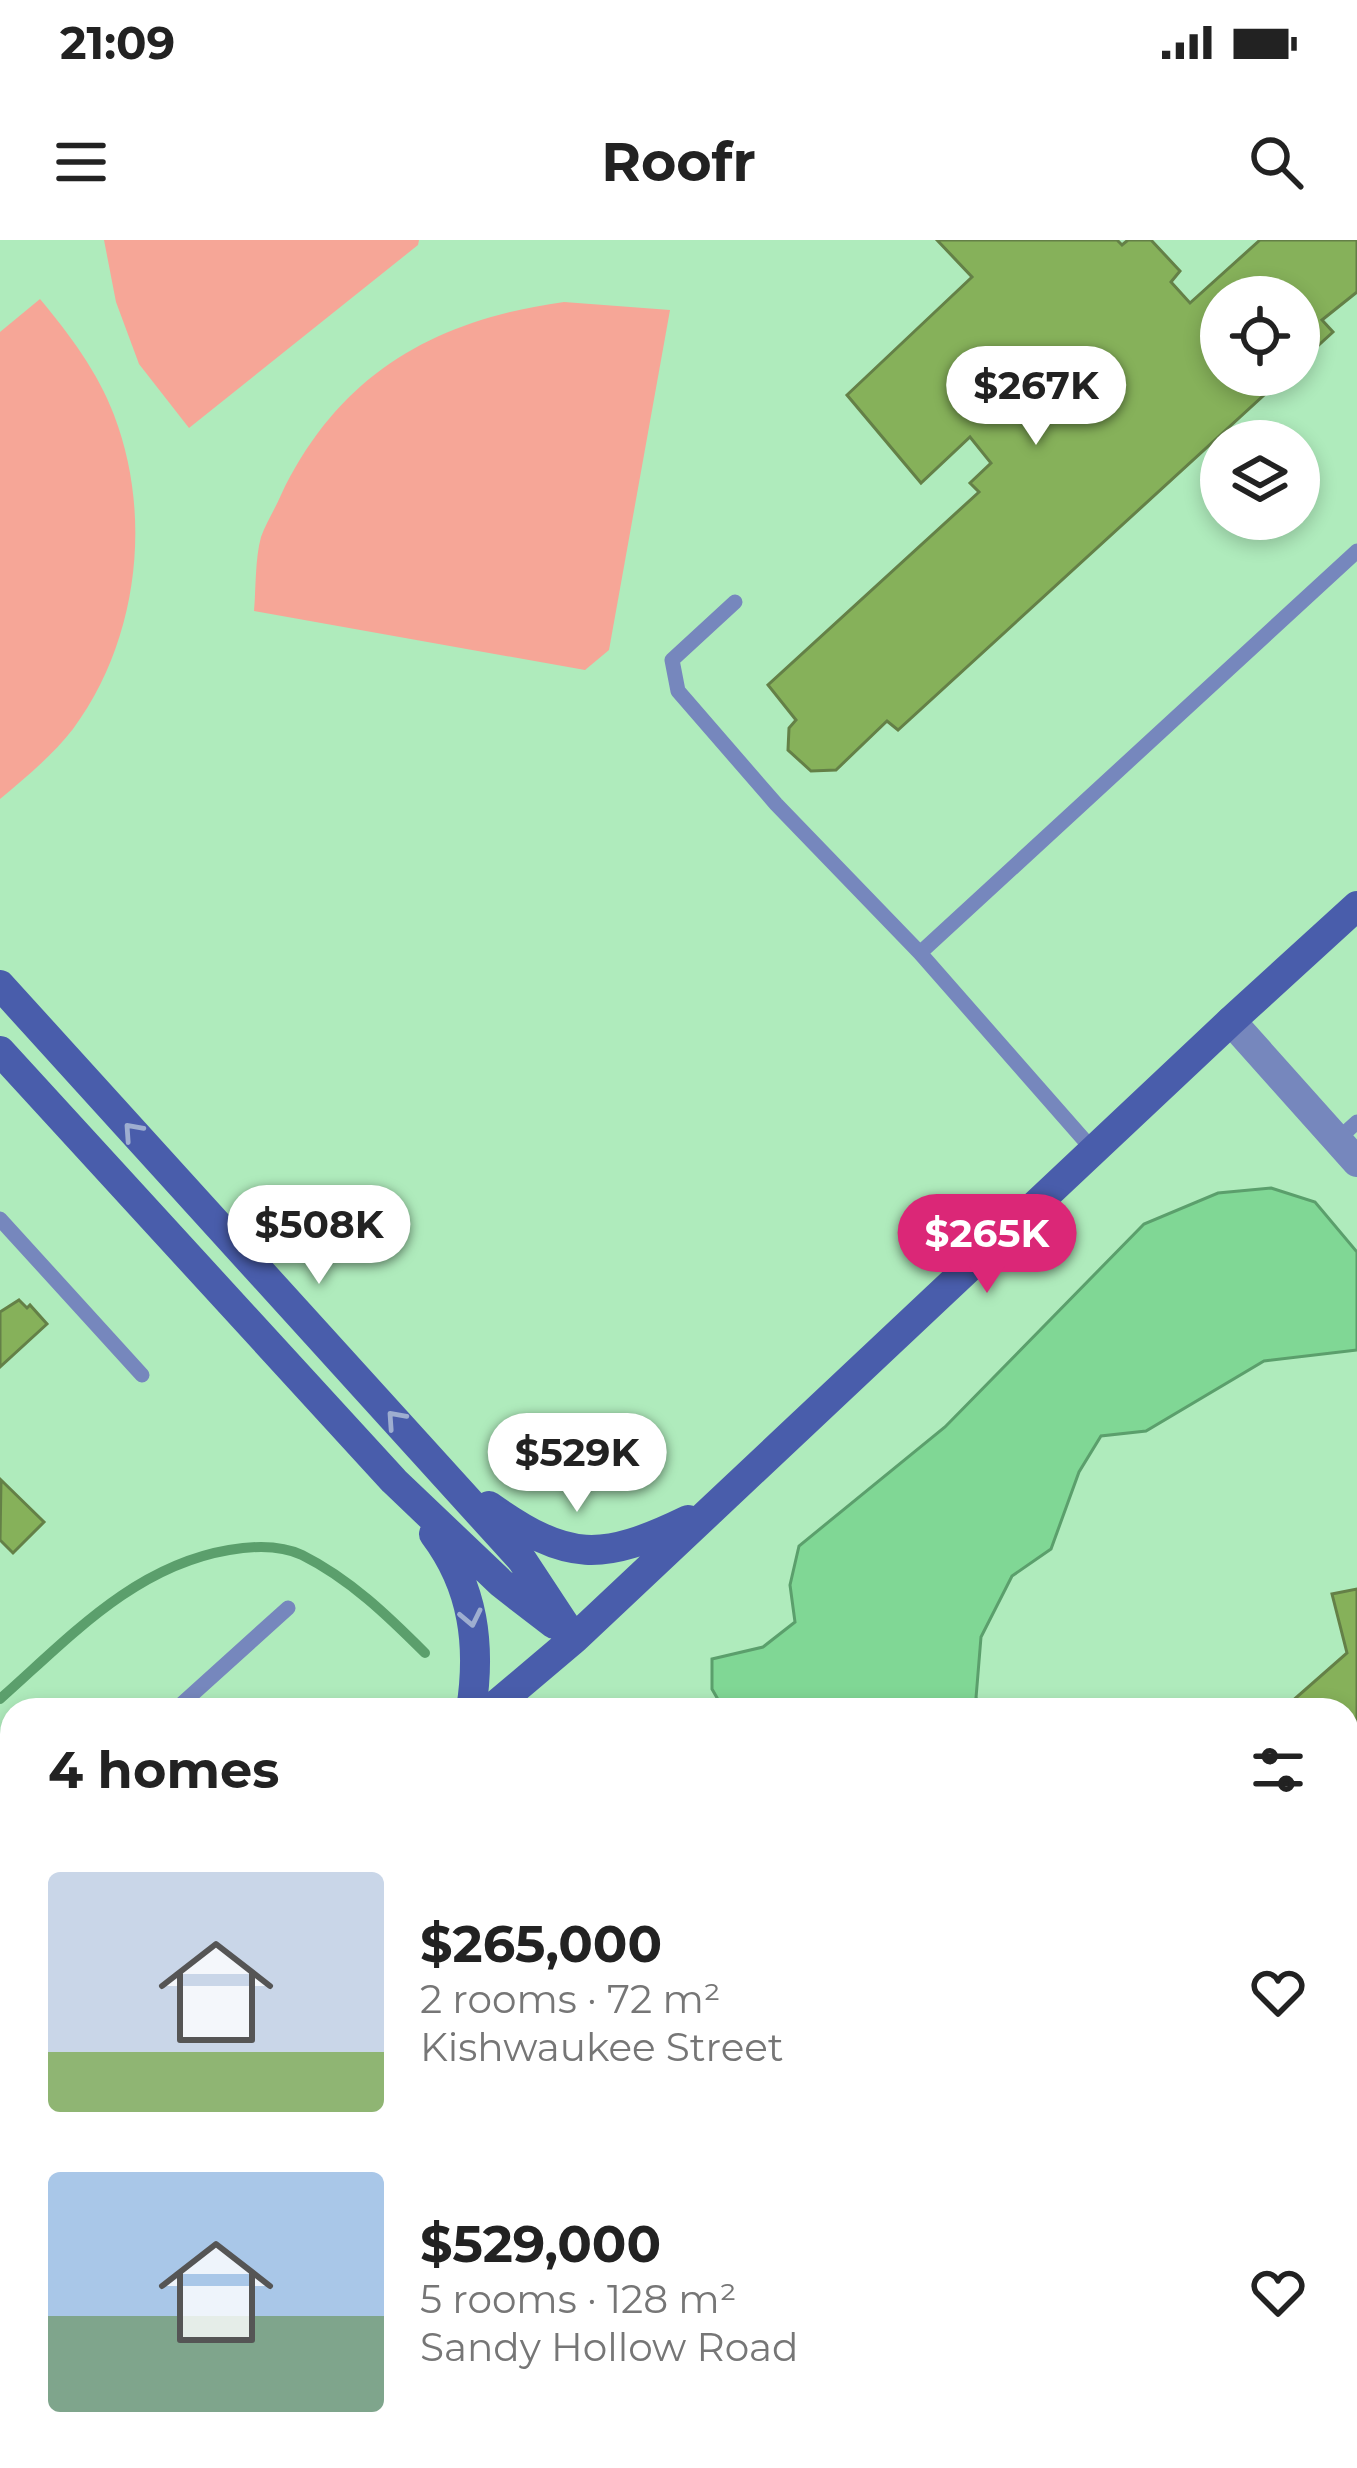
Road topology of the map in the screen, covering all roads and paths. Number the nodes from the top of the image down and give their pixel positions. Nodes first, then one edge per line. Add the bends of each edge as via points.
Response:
1 (1357, 551) edge
2 (735, 602) dead end
3 (1357, 907) edge
4 (920, 953) junction
5 (0, 985) edge
6 (1231, 1021) junction
7 (0, 1051) edge
8 (1350, 1141) edge
9 (1094, 1150) junction
10 (0, 1219) edge
11 (142, 1376) dead end
12 (445, 1475) junction
13 (394, 1481) junction
14 (715, 1507) junction
15 (288, 1608) dead end
16 (574, 1640) junction
17 (188, 1698) edge
18 (472, 1698) edge
19 (504, 1698) edge

1 - 4 lane
2 - 4 lane via 672,661 678,691
3 - 6 street
4 - 9 lane
12 -> 5 street
6 - 8 street
6 - 9 street
7 - 13 street
9 - 14 street
10 - 11 lane
12 - 14 street via 553,1544 601,1552
12 - 16 street via 522,1560
13 - 16 street
13 -> 18 street via 448,1552 473,1613
14 - 16 street
15 - 17 lane
16 - 19 street

